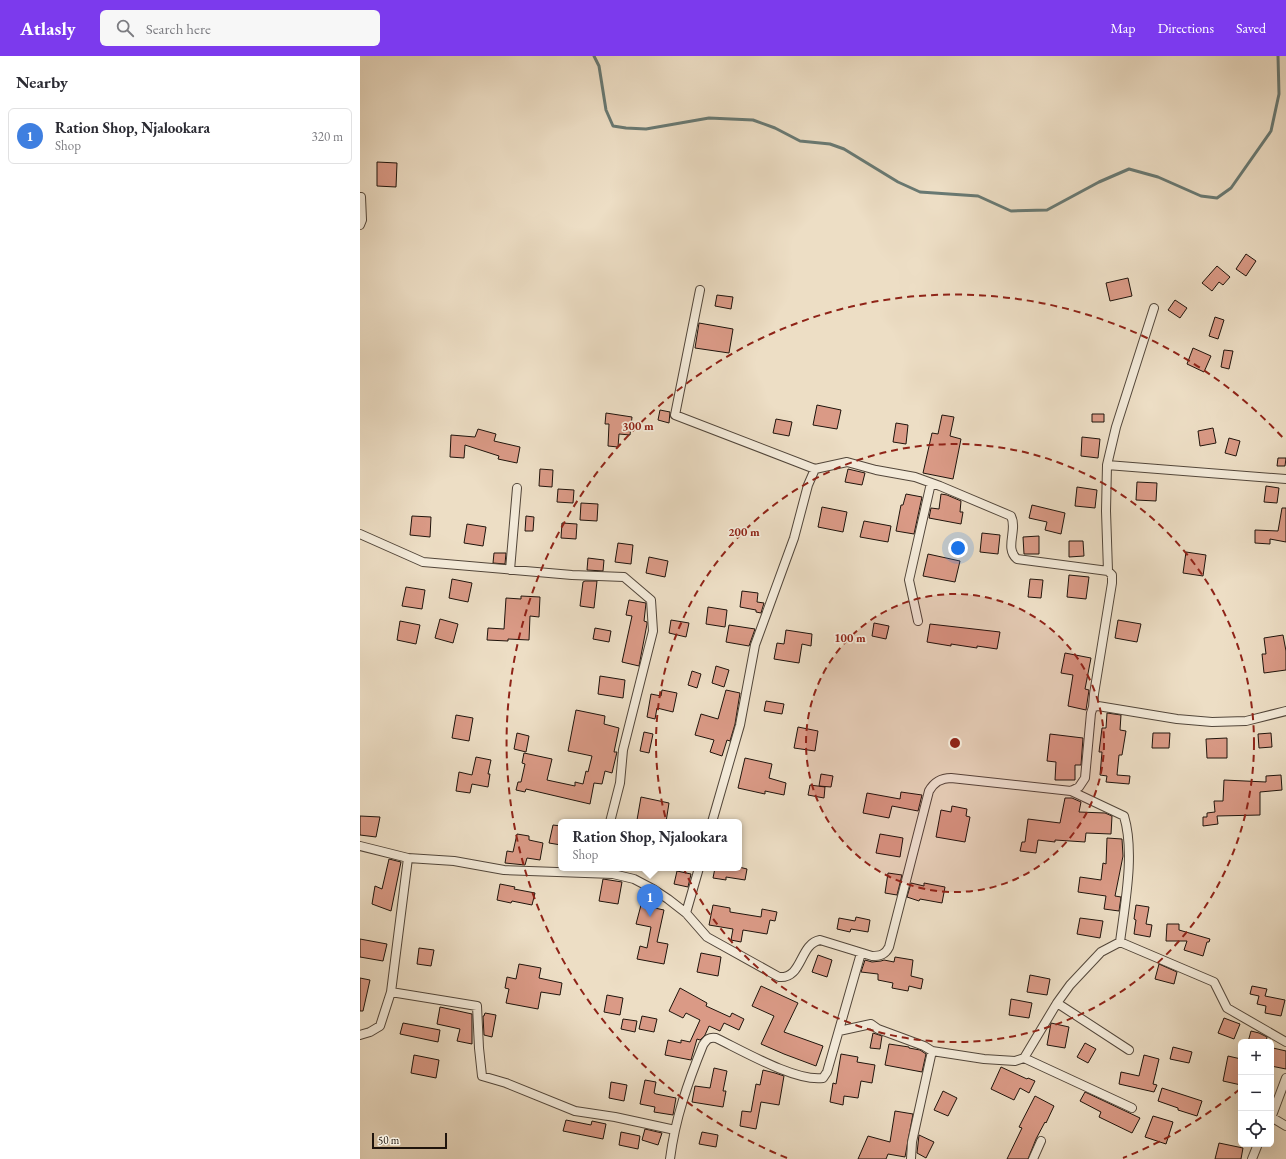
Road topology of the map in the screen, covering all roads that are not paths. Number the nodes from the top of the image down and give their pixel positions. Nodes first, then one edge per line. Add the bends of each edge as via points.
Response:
1 (361, 197) edge
2 (360, 225) edge
3 (700, 290) dead end
4 (1154, 308) dead end
5 (1107, 465) junction
6 (815, 469) junction
7 (1286, 479) edge
8 (931, 483) junction
9 (517, 488) dead end
10 (360, 534) edge
11 (510, 570) junction
12 (1108, 571) junction
13 (918, 621) dead end
14 (1093, 707) junction
15 (1286, 711) edge
16 (1070, 791) junction
17 (611, 819) edge
18 (713, 819) edge
19 (360, 846) edge
20 (408, 858) junction
21 (558, 870) edge
22 (602, 871) edge
23 (698, 871) edge
24 (686, 913) junction
25 (1120, 942) junction
26 (861, 953) junction
27 (392, 992) junction
28 (1057, 1003) junction
29 (839, 1031) junction
30 (360, 1035) edge
31 (1286, 1042) edge
32 (1129, 1050) dead end
33 (932, 1051) junction
34 (1024, 1058) junction
35 (1286, 1078) edge
36 (1132, 1108) dead end
37 (1274, 1111) edge
38 (1274, 1120) edge
39 (1286, 1126) edge
40 (675, 1130) junction
41 (1041, 1141) dead end
42 (1257, 1147) edge
43 (670, 1159) edge
44 (911, 1159) edge
45 (1033, 1159) edge
46 (1252, 1159) edge

1 - 2 street
3 - 6 street via 675,415
4 - 5 street via 1116,427
5 - 7 street
5 - 12 street
6 - 8 street via 847,462
6 - 18 street via 808,485 794,538 755,645 740,725
8 - 12 street via 1011,516 1014,525 1011,550 1017,559
8 - 13 street via 909,580
9 - 11 street
10 - 11 street via 423,562
11 - 17 street via 624,577 651,600 653,631 623,750 620,783
12 - 14 street via 1112,575 1112,583
14 - 15 street via 1212,722 1246,721
14 - 16 street via 1085,778 1078,787
16 - 25 street via 1124,816 1128,827 1129,876
16 - 26 street via 951,778 936,782 929,791 889,947 880,956
19 - 20 street
20 - 21 street via 454,861 504,870
20 - 27 street
22 - 24 street via 634,879 653,889
23 - 24 street
24 - 26 street via 707,937 779,977 786,978 792,974 815,941 820,940
25 - 28 street via 1101,952
25 - 31 street via 1214,982 1227,1008
26 - 29 street
27 - 30 street via 380,1026
27 - 40 street via 478,1006 482,1076 575,1111
28 - 32 street
28 - 34 street
29 - 33 street via 871,1024
29 - 40 street via 823,1078 796,1074 767,1064 716,1038 707,1039 686,1089
33 - 34 street via 984,1059 1015,1061
33 - 44 street via 912,1142
34 - 36 street
35 - 37 street
38 - 39 street
40 - 43 street
41 - 45 street
42 - 46 street

